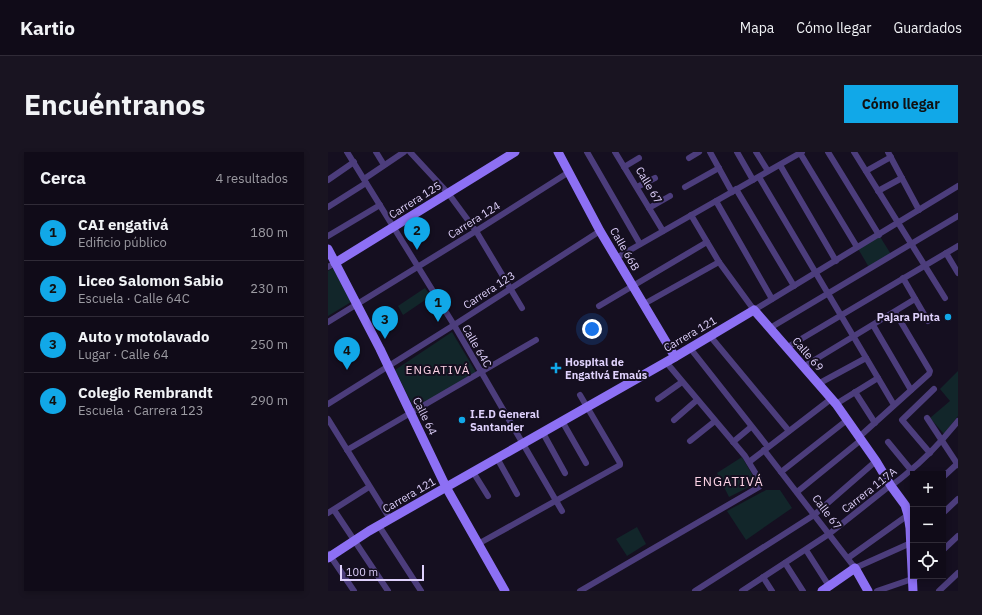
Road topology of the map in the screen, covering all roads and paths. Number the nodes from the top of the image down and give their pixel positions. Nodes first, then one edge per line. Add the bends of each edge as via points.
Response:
1 (347, 152) edge
2 (376, 152) edge
3 (404, 152) edge
4 (410, 152) edge
5 (515, 152) edge
6 (558, 152) edge
7 (588, 152) edge
8 (615, 152) edge
9 (699, 152) edge
10 (710, 152) edge
11 (737, 152) edge
12 (756, 152) edge
13 (828, 152) edge
14 (854, 152) edge
15 (801, 153) edge
16 (889, 154) edge
17 (502, 155) edge
18 (639, 158) dead end
19 (689, 158) dead end
20 (354, 162) junction
21 (384, 165) junction
22 (780, 165) junction
23 (624, 167) junction
24 (719, 168) junction
25 (768, 171) junction
26 (866, 171) junction
27 (569, 172) junction
28 (655, 178) dead end
29 (756, 178) junction
30 (902, 178) junction
31 (328, 180) edge
32 (365, 181) junction
33 (958, 186) edge
34 (685, 187) dead end
35 (637, 188) junction
36 (734, 190) junction
37 (878, 191) junction
38 (448, 193) junction
39 (670, 196) dead end
40 (716, 201) junction
41 (380, 205) junction
42 (328, 207) edge
43 (649, 208) junction
44 (920, 210) junction
45 (691, 215) junction
46 (958, 216) edge
47 (898, 223) junction
48 (394, 227) junction
49 (476, 231) junction
50 (600, 231) junction
51 (663, 231) junction
52 (879, 234) junction
53 (328, 236) edge
54 (708, 242) junction
55 (640, 244) junction
56 (911, 244) junction
57 (958, 246) edge
58 (328, 248) edge
59 (857, 248) junction
60 (946, 253) junction
61 (616, 258) junction
62 (836, 261) junction
63 (719, 262) junction
64 (332, 265) edge
65 (924, 266) junction
66 (418, 267) junction
67 (958, 272) edge
68 (815, 273) junction
69 (903, 278) junction
70 (633, 286) junction
71 (794, 286) junction
72 (510, 289) junction
73 (828, 294) junction
74 (945, 298) dead end
75 (772, 299) junction
76 (915, 299) junction
77 (357, 304) junction
78 (644, 304) junction
79 (598, 306) dead end
80 (522, 308) dead end
81 (754, 310) junction
82 (895, 312) junction
83 (841, 316) junction
84 (928, 321) dead end
85 (328, 322) edge
86 (454, 325) junction
87 (873, 325) junction
88 (770, 328) junction
89 (710, 336) junction
90 (853, 337) junction
91 (536, 340) dead end
92 (690, 348) junction
93 (786, 348) junction
94 (675, 357) junction
95 (866, 358) junction
96 (666, 362) junction
97 (388, 366) junction
98 (803, 367) junction
99 (481, 372) junction
100 (878, 378) junction
101 (682, 382) junction
102 (818, 384) junction
103 (934, 389) dead end
104 (911, 390) junction
105 (856, 392) junction
106 (580, 395) dead end
107 (658, 399) dead end
108 (697, 400) junction
109 (833, 401) junction
110 (328, 404) edge
111 (894, 405) junction
112 (587, 408) junction
113 (410, 413) junction
114 (927, 418) dead end
115 (328, 419) edge
116 (674, 420) dead end
117 (847, 420) junction
118 (562, 421) junction
119 (715, 421) junction
120 (958, 421) edge
121 (875, 423) junction
122 (751, 427) junction
123 (789, 431) junction
124 (543, 432) junction
125 (860, 438) junction
126 (690, 440) dead end
127 (942, 441) junction
128 (733, 442) junction
129 (888, 442) dead end
130 (523, 444) junction
131 (766, 448) junction
132 (347, 450) junction
133 (930, 452) junction
134 (497, 458) junction
135 (876, 461) junction
136 (749, 462) junction
137 (586, 463) dead end
138 (958, 464) edge
139 (911, 470) junction
140 (473, 472) junction
141 (781, 472) junction
142 (565, 473) dead end
143 (946, 474) edge
144 (891, 486) junction
145 (370, 487) junction
146 (446, 487) junction
147 (797, 492) junction
148 (516, 494) dead end
149 (488, 496) dead end
150 (958, 498) edge
151 (556, 501) junction
152 (910, 510) edge
153 (946, 510) edge
154 (331, 511) edge
155 (562, 511) dead end
156 (814, 515) junction
157 (390, 519) junction
158 (379, 526) junction
159 (829, 534) junction
160 (958, 536) edge
161 (354, 541) junction
162 (478, 544) junction
163 (910, 544) edge
164 (946, 547) edge
165 (806, 550) junction
166 (329, 556) edge
167 (848, 558) junction
168 (785, 563) junction
169 (855, 568) junction
170 (958, 573) edge
171 (763, 577) junction
172 (911, 579) edge
173 (914, 579) edge
174 (826, 588) edge
175 (354, 591) edge
176 (388, 591) edge
177 (420, 591) edge
178 (505, 591) edge
179 (580, 591) edge
180 (695, 591) edge
181 (742, 591) edge
182 (772, 591) edge
183 (803, 591) edge
184 (868, 591) edge
185 (877, 591) edge
186 (913, 591) edge
187 (939, 591) edge

1 - 20 street, Calle 64C
2 - 21 street
3 - 21 street
4 - 38 street
5 - 17 street, Carrera 125
6 - 27 street, Calle 66B
7 - 55 street
8 - 23 street, Calle 67
9 - 19 street
10 - 24 street
11 - 29 street
12 - 25 street
13 - 52 street
14 - 26 street
15 - 22 street
15 - 59 street
16 - 26 street
16 - 30 street
17 - 38 street, Carrera 125
18 - 23 street
20 - 31 street
20 - 32 street, Calle 64C
21 - 32 street
22 - 25 street
22 - 62 street
23 - 35 street, Calle 67
24 - 34 street
24 - 36 street
25 - 29 street
26 - 37 street
27 - 49 street, Carrera 124
27 - 50 street, Calle 66B
28 - 35 street
29 - 36 street
29 - 68 street
30 - 37 street
30 - 44 street
32 - 41 street, Calle 64C
32 - 42 street
33 - 44 street, Carrera 121
35 - 43 street, Calle 67
36 - 40 street
36 - 71 street
37 - 47 street
38 - 48 street, Carrera 125
38 - 49 street
39 - 43 street
40 - 45 street
40 - 75 street
41 - 48 street, Calle 64C
41 - 53 street
43 - 51 street, Calle 67
44 - 47 street, Carrera 121
45 - 51 street
45 - 54 street, Calle 69
46 - 56 street
47 - 52 street, Carrera 121
47 - 56 street
48 - 64 street, Carrera 125
48 - 66 street, Calle 64C
49 - 66 street, Carrera 124
49 - 72 street
50 - 61 street, Calle 66B
50 - 72 street, Carrera 123
51 - 55 street
52 - 59 street, Carrera 121
54 - 63 street, Calle 69
54 - 70 street
55 - 61 street
56 - 65 street
56 - 73 street
57 - 60 street
58 - 64 street, Calle 64
59 - 62 street, Carrera 121
60 - 65 street
60 - 67 street
61 - 70 street, Calle 66B
62 - 68 street, Carrera 121
63 - 78 street
63 - 81 street, Calle 69
64 - 77 street, Calle 64
65 - 69 street
65 - 74 street
66 - 77 street, Carrera 124
66 - 86 street, Calle 64C
68 - 71 street, Carrera 121
68 - 73 street
69 - 76 street
69 - 83 street
70 - 78 street, Calle 66B
70 - 79 street
71 - 75 street, Carrera 121
72 - 80 street
72 - 86 street, Carrera 123
73 - 83 street
73 - 88 street
75 - 81 street, Carrera 121
76 - 82 street
76 - 84 street
77 - 85 street, Carrera 124
77 - 97 street, Calle 64
78 - 94 street, Calle 66B
81 - 88 street, Calle 69
81 - 89 street, Carrera 121
82 - 87 street
82 - 104 street via 930,372
83 - 90 street
83 - 93 street
86 - 97 street, Carrera 123
86 - 99 street, Calle 64C
87 - 90 street
87 - 104 street
88 - 93 street, Calle 69
89 - 92 street, Carrera 121
89 - 123 street
90 - 95 street
90 - 98 street
91 - 99 street
92 - 94 street, Carrera 121
92 - 122 street, Calle 67
93 - 98 street, Calle 69
94 - 96 street, Carrera 121
95 - 100 street
95 - 102 street
96 - 101 street
96 - 112 street, Carrera 121
97 - 110 street, Carrera 123
97 - 113 street, Calle 64
98 - 102 street, Calle 69
99 - 113 street
99 - 130 street, Calle 64C
100 - 105 street
100 - 111 street
101 - 107 street
101 - 108 street
102 - 109 street, Calle 69
103 - 133 street via 902,420
104 - 111 street
105 - 109 street
105 - 121 street
106 - 112 street
108 - 116 street
108 - 119 street
109 - 117 street, Calle 69
109 - 123 street
111 - 121 street
112 - 118 street, Carrera 121
112 - 151 street via 620,465
113 - 132 street
113 - 146 street, Calle 64
114 - 127 street
115 - 132 street
117 - 125 street, Calle 69
117 - 141 street
118 - 124 street, Carrera 121
118 - 137 street
119 - 126 street
119 - 128 street
120 - 127 street, Carrera 117A
121 - 125 street
122 - 128 street
122 - 131 street, Calle 67
123 - 131 street
124 - 130 street, Carrera 121
124 - 142 street
125 - 135 street, Calle 69
125 - 147 street
127 - 133 street, Carrera 117A
127 - 138 street
128 - 136 street
129 - 139 street
130 - 134 street, Carrera 121
130 - 151 street, Calle 64C
131 - 136 street
131 - 141 street, Calle 67
132 - 145 street
133 - 139 street, Carrera 117A
134 - 140 street, Carrera 121
134 - 148 street
135 - 144 street, Calle 69
135 - 156 street
136 - 179 street via 760,479 759,487
138 - 143 street
139 - 144 street, Carrera 117A
140 - 146 street, Carrera 121
140 - 149 street
141 - 147 street, Calle 67
144 - 152 street, Calle 69
144 - 159 street, Carrera 117A
145 - 154 street
145 - 157 street
146 - 157 street, Carrera 121
146 - 162 street, Calle 64
147 - 156 street, Calle 67
150 - 153 street
151 - 155 street, Calle 64C
151 - 162 street
152 - 167 street
154 - 161 street
156 - 159 street, Calle 67
156 - 180 street
157 - 158 street, Carrera 121
158 - 161 street, Carrera 121
158 - 177 street
159 - 165 street, Carrera 117A
159 - 167 street, Calle 67
160 - 164 street
161 - 166 street, Carrera 121
161 - 176 street
162 - 178 street, Calle 64
163 - 169 street
165 - 168 street, Carrera 117A
165 - 174 street
166 - 175 street
167 - 169 street, Calle 67
168 - 171 street, Carrera 117A
168 - 183 street
169 - 174 street
169 - 184 street, Calle 67
170 - 187 street
171 - 181 street, Carrera 117A
171 - 182 street
172 - 185 street
173 - 186 street

